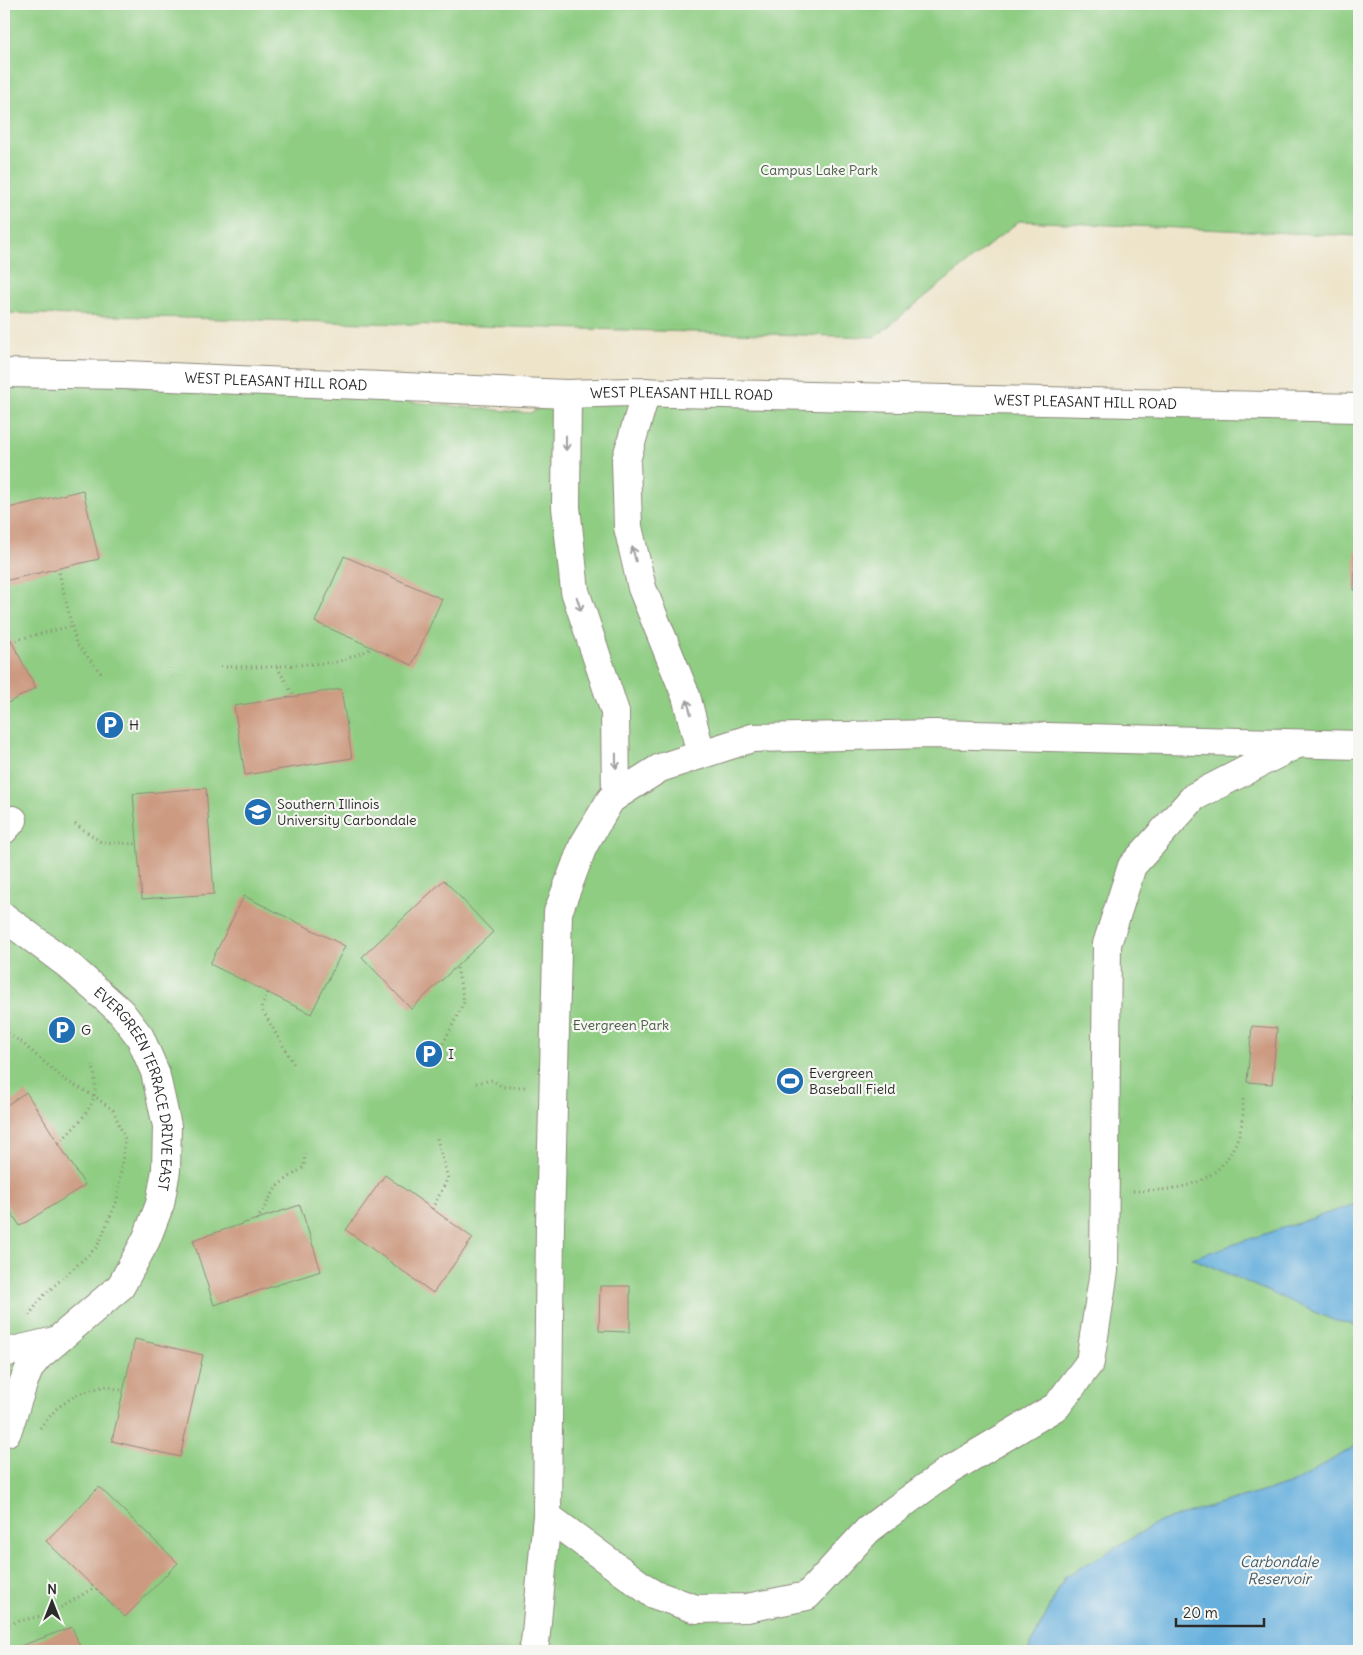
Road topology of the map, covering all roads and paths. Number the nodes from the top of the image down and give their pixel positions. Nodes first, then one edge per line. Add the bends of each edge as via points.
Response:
1 (4, 373) edge
2 (646, 392) junction
3 (567, 394) junction
4 (1359, 408) edge
5 (58, 568) dead end
6 (72, 626) junction
7 (11, 641) dead end
8 (373, 648) dead end
9 (221, 667) dead end
10 (276, 667) junction
11 (101, 673) dead end
12 (294, 696) dead end
13 (1298, 744) junction
14 (1359, 745) edge
15 (701, 754) junction
16 (616, 796) junction
17 (76, 824) dead end
18 (137, 844) dead end
19 (4, 917) edge
20 (457, 966) dead end
21 (268, 993) dead end
22 (4, 1031) edge
23 (441, 1048) dead end
24 (93, 1065) dead end
25 (295, 1066) dead end
26 (476, 1083) dead end
27 (554, 1086) junction
28 (94, 1096) junction
29 (1243, 1096) dead end
30 (436, 1134) dead end
31 (59, 1143) dead end
32 (306, 1154) dead end
33 (1105, 1190) junction
34 (432, 1209) dead end
35 (257, 1220) dead end
36 (59, 1340) junction
37 (10, 1352) edge
38 (124, 1391) dead end
39 (7, 1432) dead end
40 (36, 1432) dead end
41 (547, 1516) junction
42 (95, 1587) dead end
43 (4, 1623) edge
44 (533, 1651) edge

1 - 3 street, WEST PLEASANT HILL ROAD
2 - 3 street, WEST PLEASANT HILL ROAD
2 - 4 street, WEST PLEASANT HILL ROAD
15 -> 2 street via 686,696 642,588 628,528 626,460
3 -> 16 street via 566,507 575,591 615,712
5 - 6 path
6 - 7 path
6 - 11 path via 76,643
8 - 10 path via 338,662
9 - 10 path
10 - 12 path
13 - 14 street
13 - 15 street via 925,734 752,738
13 - 33 street via 1194,797 1132,866 1107,944
15 - 16 street via 660,768
16 - 27 street via 611,799 583,846 558,912
17 - 18 path via 101,842
19 - 36 street, EVERGREEN TERRACE DRIVE EAST via 67,964 121,1012 140,1037 155,1072 167,1126 166,1170 160,1204 146,1240 121,1286
20 - 23 path via 464,1002
21 - 25 path via 261,1008
22 - 28 path via 66,1080
24 - 28 path
26 - 27 path via 492,1080 503,1087
27 - 41 street
28 - 31 path via 83,1118
28 - 37 path via 113,1110 124,1139 117,1201 98,1247 43,1296 22,1325
29 - 33 path via 1242,1126 1228,1157 1200,1182 1164,1190
30 - 34 path via 448,1178
32 - 35 path via 304,1167 276,1186
33 - 41 street via 1104,1271 1090,1362 1057,1406 948,1471 885,1517 868,1530 807,1596 747,1608 696,1608 653,1594
36 - 37 street
36 - 39 street, EVERGREEN TERRACE DRIVE EAST via 30,1367
38 - 40 path via 105,1386 78,1394 57,1408
41 - 44 street
42 - 43 path via 52,1613

